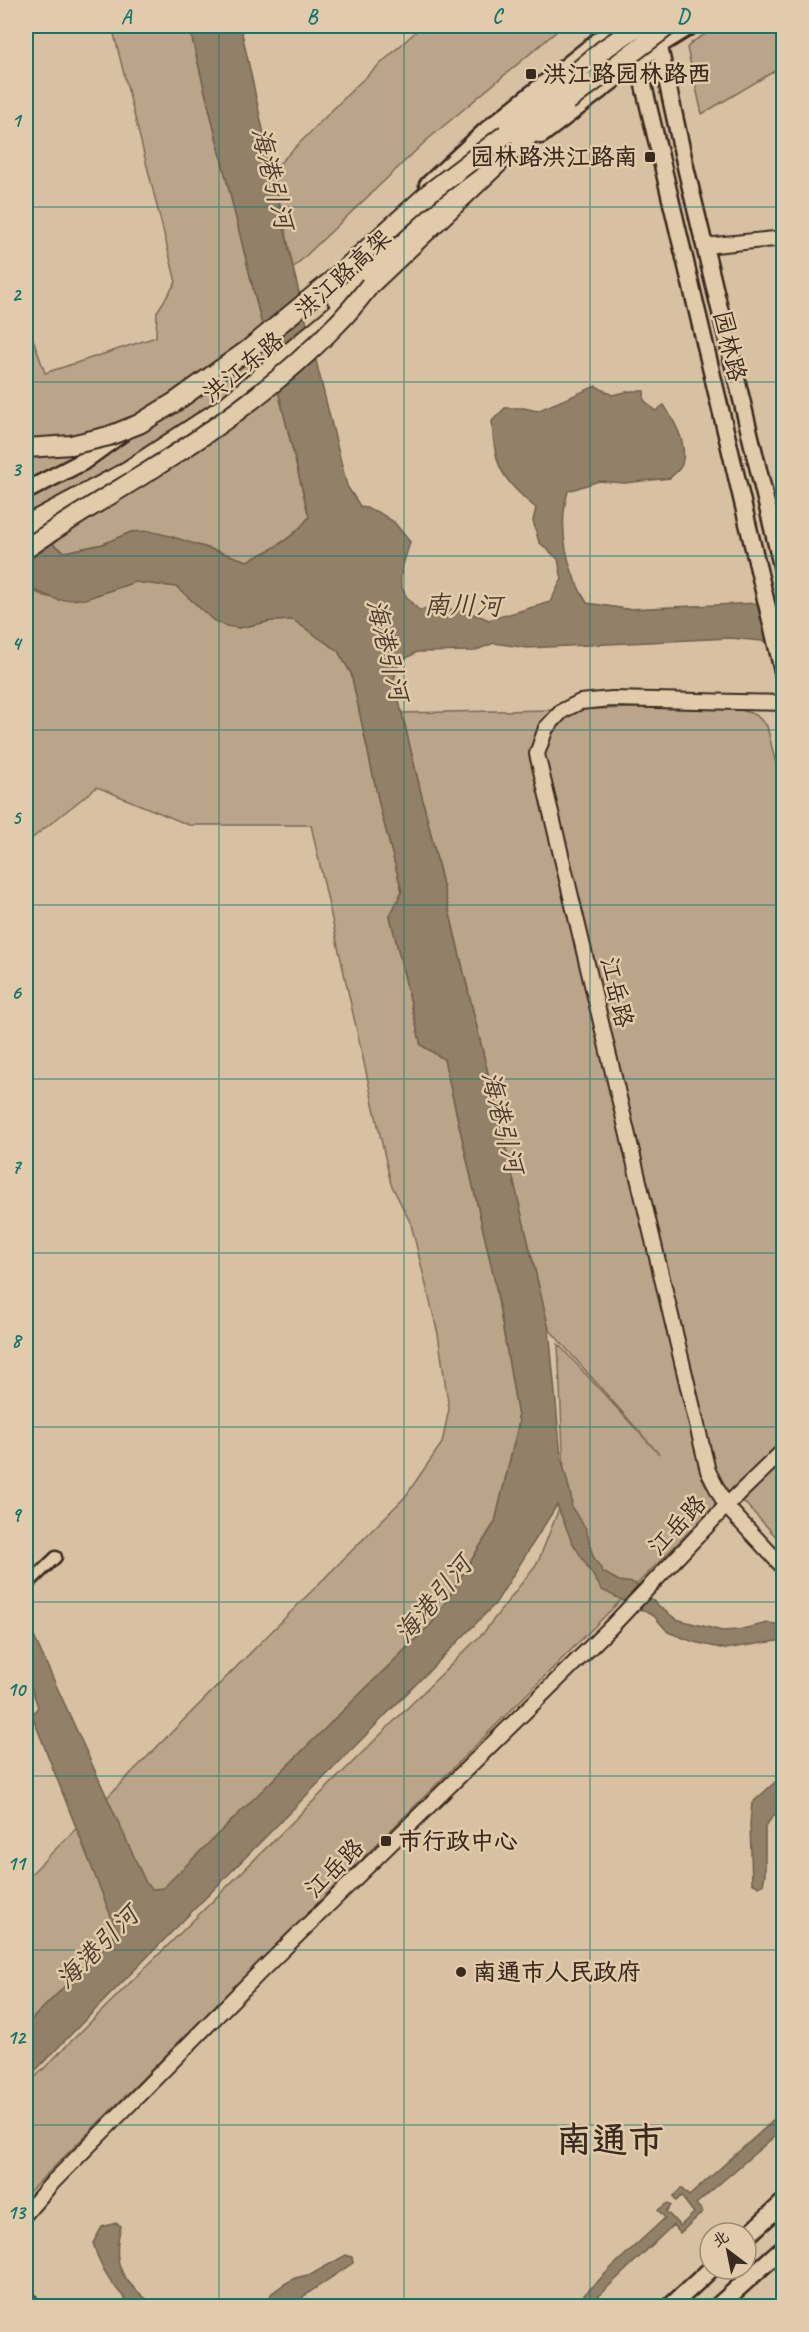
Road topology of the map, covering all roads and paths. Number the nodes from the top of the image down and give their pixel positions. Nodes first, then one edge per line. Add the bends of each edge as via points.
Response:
1 (616, 26) edge
2 (629, 26) edge
3 (638, 26) edge
4 (655, 26) edge
5 (668, 26) edge
6 (690, 26) edge
7 (660, 45) junction
8 (638, 62) junction
9 (506, 134) junction
10 (783, 238) edge
11 (705, 246) junction
12 (370, 285) junction
13 (26, 448) edge
14 (26, 491) edge
15 (26, 513) edge
16 (34, 524) edge
17 (26, 530) edge
18 (26, 549) edge
19 (783, 576) edge
20 (783, 677) edge
21 (783, 703) edge
22 (783, 1450) edge
23 (726, 1506) junction
24 (56, 1557) dead end
25 (783, 1568) edge
26 (26, 1586) edge
27 (783, 2202) edge
28 (26, 2213) edge
29 (758, 2225) edge
30 (783, 2247) edge
31 (698, 2281) edge
32 (26, 2297) edge
33 (34, 2307) edge
34 (670, 2307) edge
35 (718, 2307) edge

1 - 14 main road, 洪江东路, bridge via 487,130 250,343 82,462
2 - 8 main road, 园林路
3 - 9 highway, 洪江路高架, bridge via 596,56
4 - 7 main road, 园林路
5 - 12 highway, 洪江路高架, bridge via 568,101
6 - 7 main road, 洪江东路
7 - 8 main road, 洪江东路
7 - 11 main road, 园林路
8 - 16 main road, 洪江东路, bridge via 509,161 268,381 153,462
8 - 20 main road, 园林路
9 - 13 highway, bridge via 429,193 249,349 175,402 110,436 71,445
9 - 15 highway, 洪江路高架, bridge via 328,306 209,406 124,461
10 - 11 street
11 - 19 main road, 园林路
12 - 16 highway, 洪江路高架, bridge via 198,425
12 - 18 highway, bridge via 339,323 244,405
16 - 17 main road, 洪江东路
21 - 23 street, 江岳路 via 612,699 580,702 562,711 546,728 537,754 708,1471
22 - 23 street
23 - 25 street, 江岳路
23 - 28 street, 江岳路 via 629,1609 260,1972
24 - 26 street
27 - 29 main road
30 - 35 main road
31 - 34 main road
32 - 33 street

